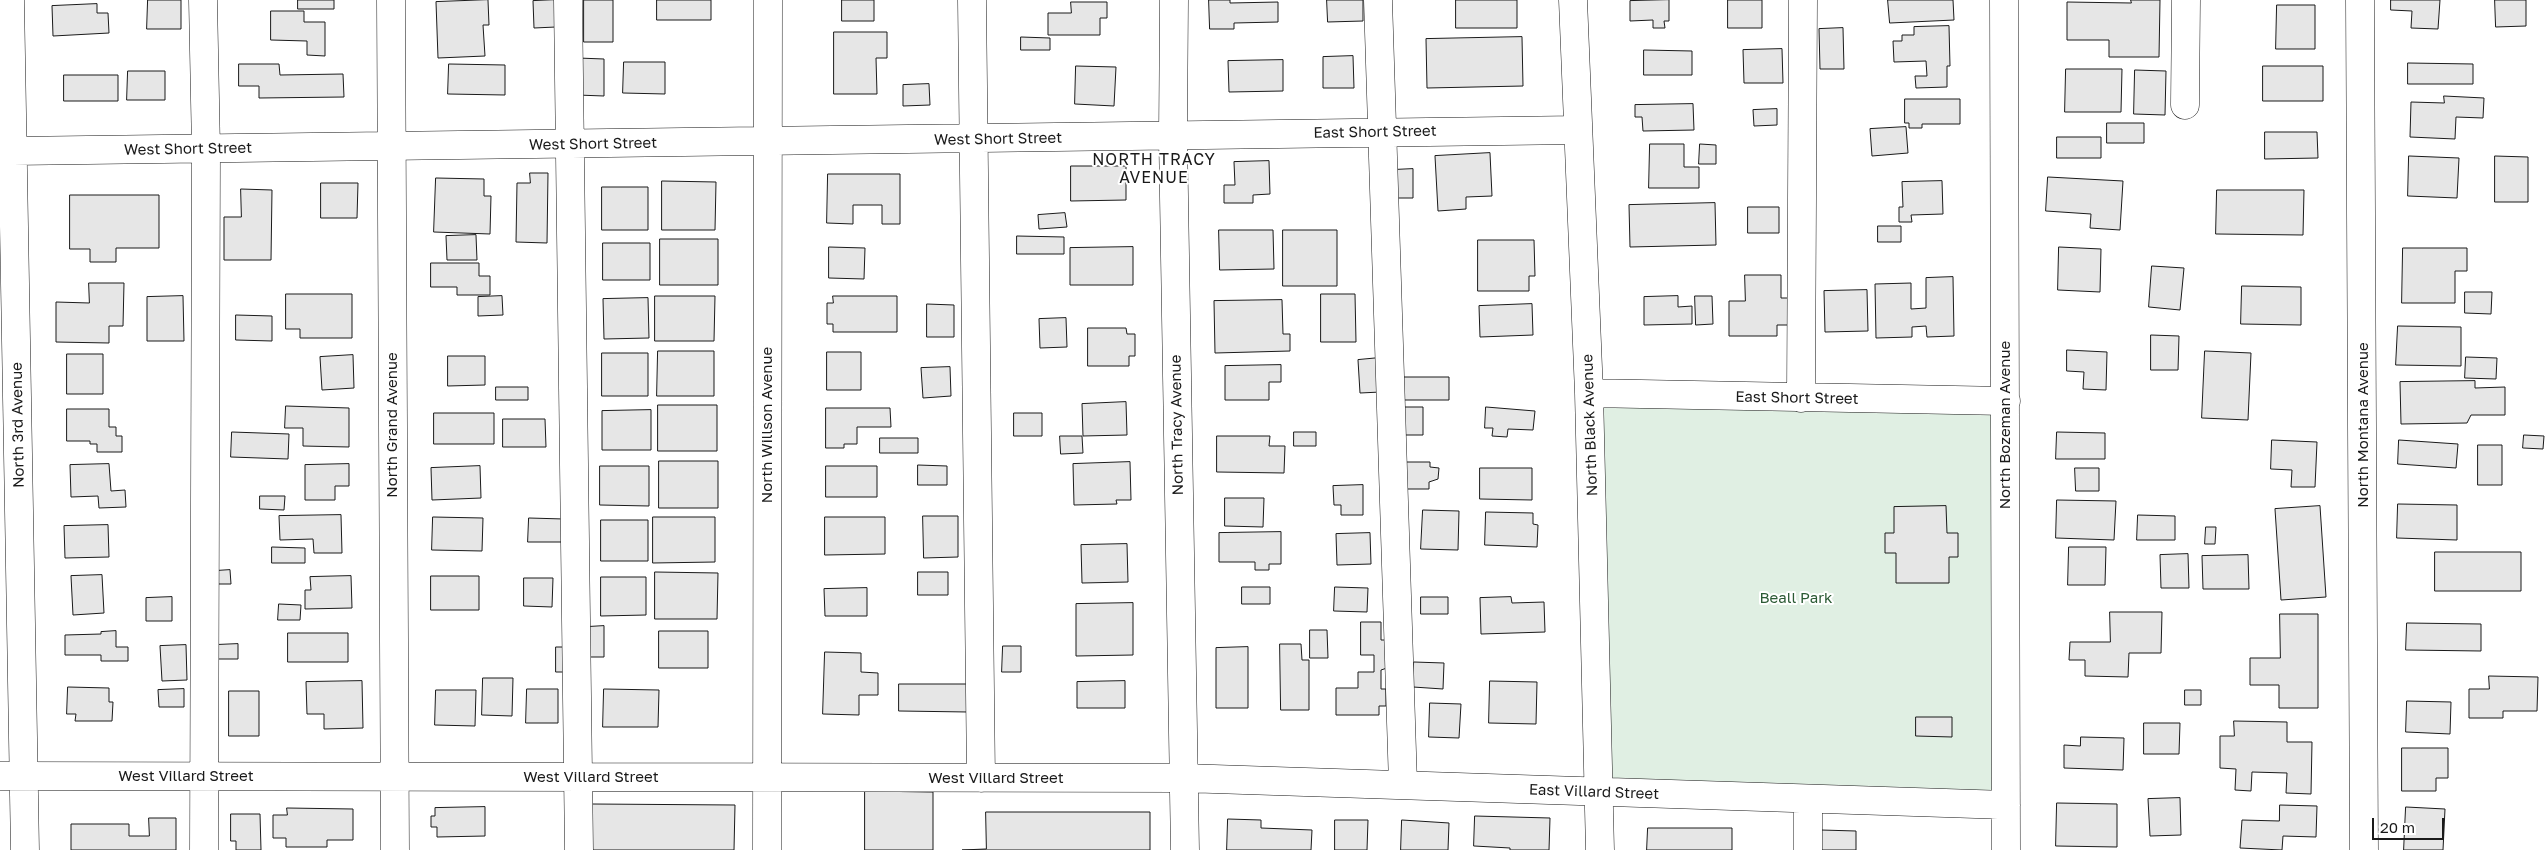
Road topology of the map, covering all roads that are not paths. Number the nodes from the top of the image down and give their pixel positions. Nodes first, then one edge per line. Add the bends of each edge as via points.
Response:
1 (10, 0) edge
2 (203, 0) edge
3 (390, 0) edge
4 (568, 0) edge
5 (768, 0) edge
6 (972, 0) edge
7 (1174, 0) edge
8 (1378, 0) edge
9 (1573, 0) edge
10 (1803, 0) edge
11 (2004, 0) edge
12 (2186, 0) edge
13 (2360, 0) edge
14 (2185, 105) dead end
15 (1577, 130) junction
16 (1382, 131) junction
17 (1173, 136) junction
18 (974, 139) junction
19 (767, 142) junction
20 (570, 144) junction
21 (390, 147) junction
22 (206, 149) junction
23 (13, 152) junction
24 (1589, 393) junction
25 (1801, 398) junction
26 (2006, 401) junction
27 (12, 776) edge
28 (204, 776) junction
29 (395, 777) junction
30 (579, 777) junction
31 (767, 777) junction
32 (981, 778) junction
33 (1182, 778) junction
34 (1403, 784) junction
35 (1599, 792) junction
36 (1808, 800) junction
37 (2006, 805) junction
38 (25, 850) edge
39 (204, 850) edge
40 (395, 850) edge
41 (579, 850) edge
42 (767, 850) edge
43 (1185, 850) edge
44 (1600, 850) edge
45 (1808, 850) edge
46 (2006, 850) edge
47 (2364, 850) edge

1 - 23 street, North 3rd Avenue
2 - 22 street
3 - 21 street, North Grand Avenue
4 - 20 street
5 - 19 street, North Willson Avenue
6 - 18 street
7 - 17 street, North Tracy Avenue
8 - 16 street
9 - 15 street, North Black Avenue
10 - 25 street
11 - 26 street, North Bozeman Avenue
12 - 14 street
13 - 47 street, North Montana Avenue
15 - 16 street, East Short Street
15 - 24 street, North Black Avenue
16 - 17 street, East Short Street
16 - 34 street
17 - 18 street, West Short Street
17 - 33 street, North Tracy Avenue
18 - 19 street, West Short Street
18 - 32 street
19 - 20 street, West Short Street
19 - 31 street, North Willson Avenue
20 - 21 street, West Short Street
20 - 30 street
21 - 22 street, West Short Street
21 - 29 street, North Grand Avenue
22 - 23 street, West Short Street
22 - 28 street
23 - 27 street, North 3rd Avenue
24 - 25 street, East Short Street
24 - 35 street, North Black Avenue
25 - 26 street, East Short Street
26 - 37 street, North Bozeman Avenue
27 - 28 street, West Villard Street
27 - 38 street, North 3rd Avenue
28 - 29 street, West Villard Street
28 - 39 street
29 - 30 street, West Villard Street
29 - 40 street, North Grand Avenue
30 - 31 street, West Villard Street
30 - 41 street
31 - 32 street, West Villard Street
31 - 42 street, North Willson Avenue
32 - 33 street, West Villard Street
33 - 34 street, East Villard Street
33 - 43 street, North Tracy Avenue
34 - 35 street, East Villard Street
35 - 36 street, East Villard Street
35 - 44 street, North Black Avenue
36 - 37 street, East Villard Street
36 - 45 street
37 - 46 street, North Bozeman Avenue

